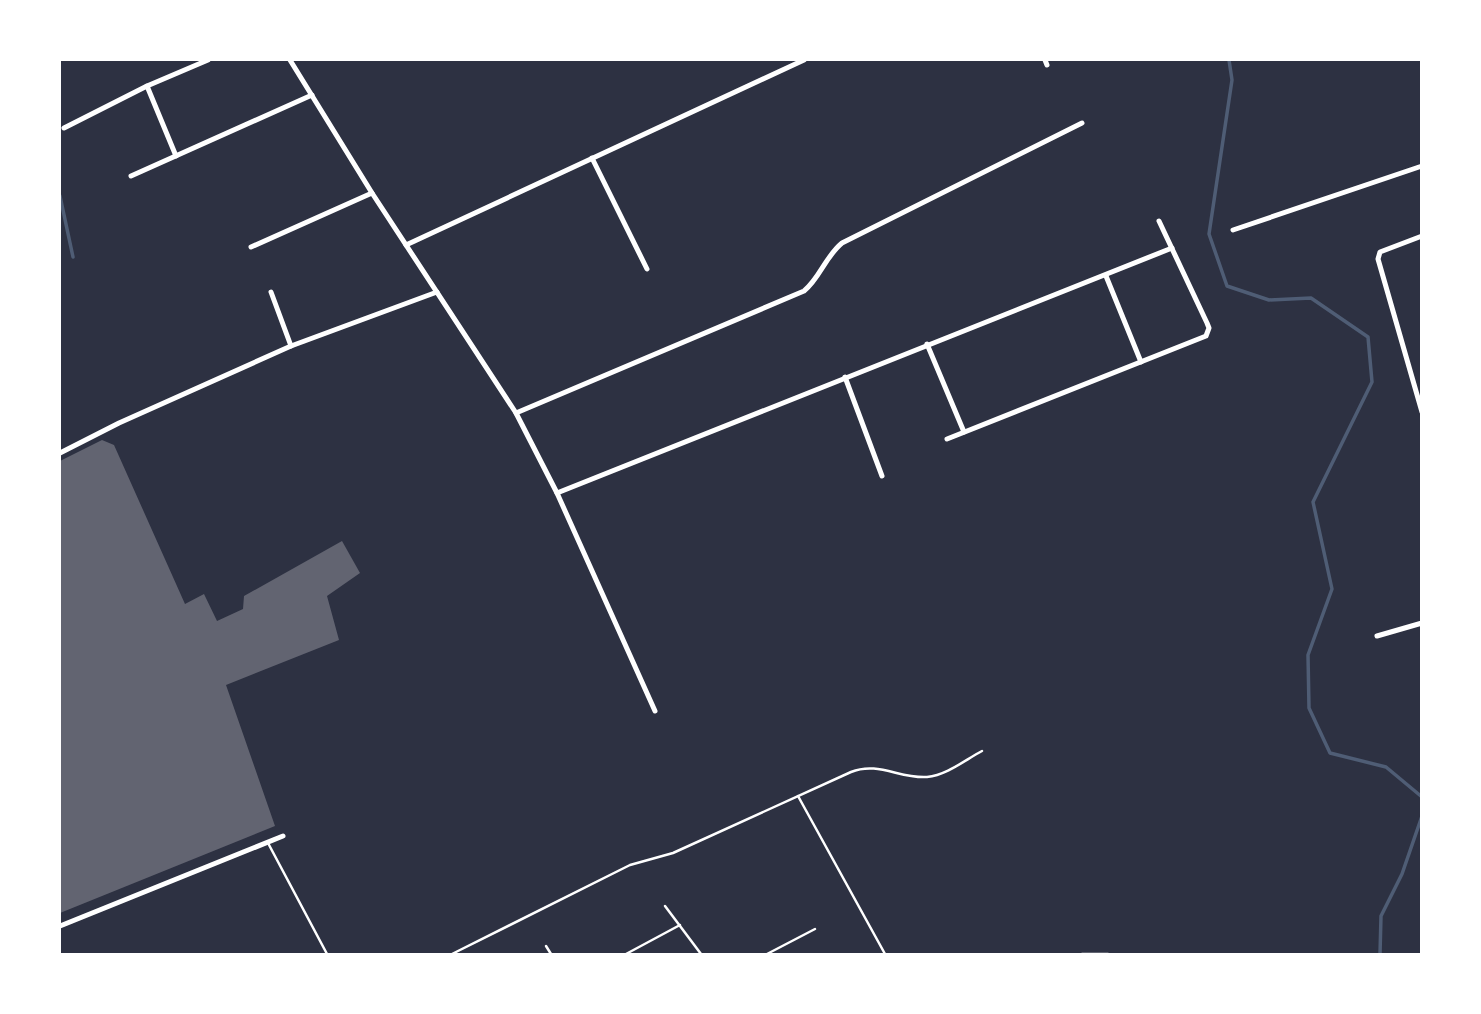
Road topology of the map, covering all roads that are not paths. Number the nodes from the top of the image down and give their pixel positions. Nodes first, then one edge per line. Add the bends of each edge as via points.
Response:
1 (208, 60) edge
2 (290, 60) edge
3 (803, 60) edge
4 (147, 86) junction
5 (312, 95) junction
6 (1082, 123) dead end
7 (64, 128) dead end
8 (176, 156) junction
9 (592, 158) junction
10 (1422, 166) edge
11 (131, 176) dead end
12 (372, 193) junction
13 (1159, 220) dead end
14 (1233, 230) dead end
15 (1422, 236) edge
16 (406, 245) junction
17 (251, 247) dead end
18 (1172, 248) junction
19 (647, 269) dead end
20 (1106, 276) junction
21 (271, 292) dead end
22 (436, 292) junction
23 (927, 344) junction
24 (291, 346) junction
25 (1141, 362) junction
26 (845, 377) junction
27 (1422, 412) edge
28 (516, 413) junction
29 (964, 432) junction
30 (947, 439) dead end
31 (60, 453) edge
32 (882, 476) dead end
33 (557, 493) junction
34 (1422, 623) edge
35 (1377, 636) dead end
36 (655, 711) dead end
37 (982, 751) dead end
38 (798, 796) junction
39 (283, 836) dead end
40 (267, 841) junction
41 (665, 906) dead end
42 (680, 925) junction
43 (60, 926) edge
44 (815, 929) dead end
45 (546, 946) dead end
46 (327, 954) edge
47 (452, 954) edge
48 (551, 954) edge
49 (626, 954) edge
50 (701, 954) edge
51 (767, 954) edge
52 (885, 954) edge
53 (1082, 954) edge
54 (1108, 954) edge

1 - 4 street
2 - 5 street
3 - 9 street
4 - 7 street
4 - 8 street
5 - 8 street
5 - 12 street
6 - 28 street via 842,243 804,291
8 - 11 street
9 - 16 street
9 - 19 street
10 - 14 street
12 - 16 street
12 - 17 street
13 - 18 street
15 - 27 street via 1380,252 1377,259
16 - 22 street
18 - 20 street
18 - 25 street via 1208,323 1208,332
20 - 23 street
20 - 25 street
21 - 24 street
22 - 24 street
22 - 28 street
23 - 26 street
23 - 29 street
24 - 31 street
25 - 29 street
26 - 32 street
26 - 33 street
28 - 33 street
29 - 30 street
33 - 36 street
34 - 35 street
37 - 38 lane via 940,774 910,776 866,768
38 - 47 lane via 673,853 630,865
38 - 52 lane
39 - 40 street
40 - 43 street
40 - 46 lane
41 - 42 lane
42 - 49 lane
42 - 50 lane
44 - 51 lane
45 - 48 lane
53 - 54 lane

